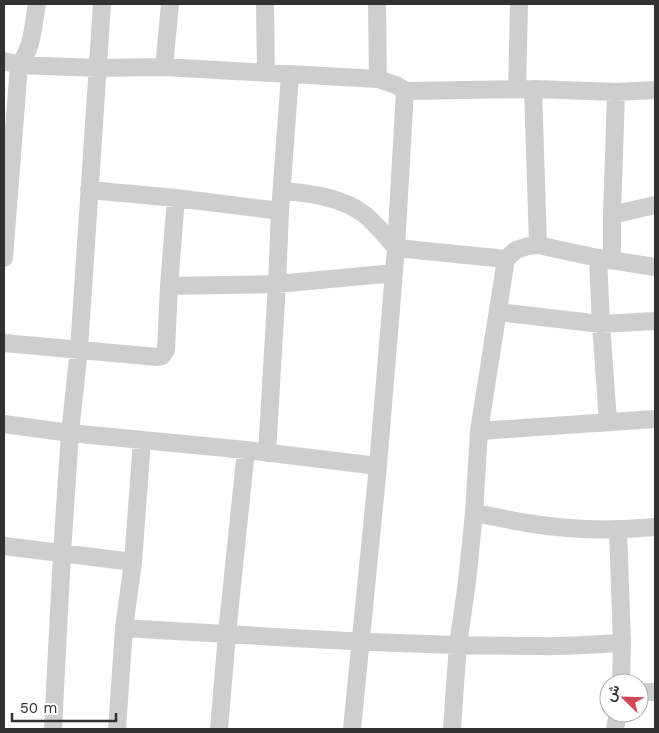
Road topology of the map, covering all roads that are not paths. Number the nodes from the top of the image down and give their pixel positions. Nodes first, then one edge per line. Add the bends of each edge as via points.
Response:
1 (37, 4) edge
2 (102, 4) edge
3 (170, 4) edge
4 (265, 4) edge
5 (377, 4) edge
6 (518, 4) edge
7 (11, 63) edge
8 (164, 67) junction
9 (98, 68) junction
10 (266, 73) junction
11 (290, 75) junction
12 (378, 79) junction
13 (525, 89) junction
14 (405, 90) junction
15 (655, 90) edge
16 (616, 92) junction
17 (7, 172) edge
18 (89, 190) junction
19 (282, 191) junction
20 (176, 198) junction
21 (655, 205) edge
22 (280, 211) junction
23 (612, 215) junction
24 (538, 244) junction
25 (396, 248) junction
26 (4, 258) edge
27 (506, 259) junction
28 (605, 259) junction
29 (655, 267) edge
30 (394, 273) junction
31 (278, 284) junction
32 (169, 286) junction
33 (498, 312) junction
34 (655, 321) edge
35 (601, 324) junction
36 (4, 343) edge
37 (79, 349) junction
38 (655, 419) edge
39 (608, 422) junction
40 (4, 424) edge
41 (479, 431) junction
42 (70, 433) junction
43 (142, 441) junction
44 (246, 450) junction
45 (267, 453) junction
46 (378, 466) junction
47 (474, 512) junction
48 (655, 527) edge
49 (618, 529) junction
50 (4, 546) edge
51 (62, 553) junction
52 (133, 562) junction
53 (124, 628) junction
54 (227, 634) junction
55 (361, 641) junction
56 (622, 643) junction
57 (458, 645) junction
58 (621, 673) edge
59 (53, 729) edge
60 (117, 729) edge
61 (219, 729) edge
62 (352, 729) edge
63 (452, 729) edge

1 - 7 street via 30,47 25,58
2 - 9 street
3 - 8 street
4 - 10 street
5 - 12 street
6 - 13 street
7 - 9 street
7 - 17 street
8 - 9 street
8 - 10 street
9 - 18 street
10 - 11 street
11 - 12 street
11 - 19 street
12 - 14 street
13 - 14 street
13 - 16 street
13 - 24 street
14 - 25 street
15 - 16 street
16 - 23 street
17 - 26 street
18 - 20 street
18 - 37 street
19 - 22 street
19 - 25 street via 325,197 345,204 363,214
20 - 22 street
20 - 32 street
21 - 23 street
22 - 31 street
23 - 28 street
24 - 27 street via 516,250
24 - 28 street
25 - 27 street
25 - 30 street
27 - 33 street
28 - 29 street
28 - 35 street
30 - 31 street
30 - 46 street
31 - 32 street
31 - 45 street
32 - 37 street via 166,350 162,356
33 - 35 street
33 - 41 street
34 - 35 street
35 - 39 street
36 - 37 street
37 - 42 street
38 - 39 street
39 - 41 street
40 - 42 street
41 - 47 street
42 - 43 street
42 - 51 street
43 - 44 street
43 - 52 street
44 - 45 street
44 - 54 street
45 - 46 street
46 - 55 street
47 - 49 street via 528,524
47 - 57 street
48 - 49 street
49 - 56 street
50 - 51 street
51 - 52 street
51 - 59 street
52 - 53 street
53 - 54 street
53 - 60 street
54 - 55 street
54 - 61 street
55 - 57 street
55 - 62 street
56 - 57 street
56 - 58 street
57 - 63 street

